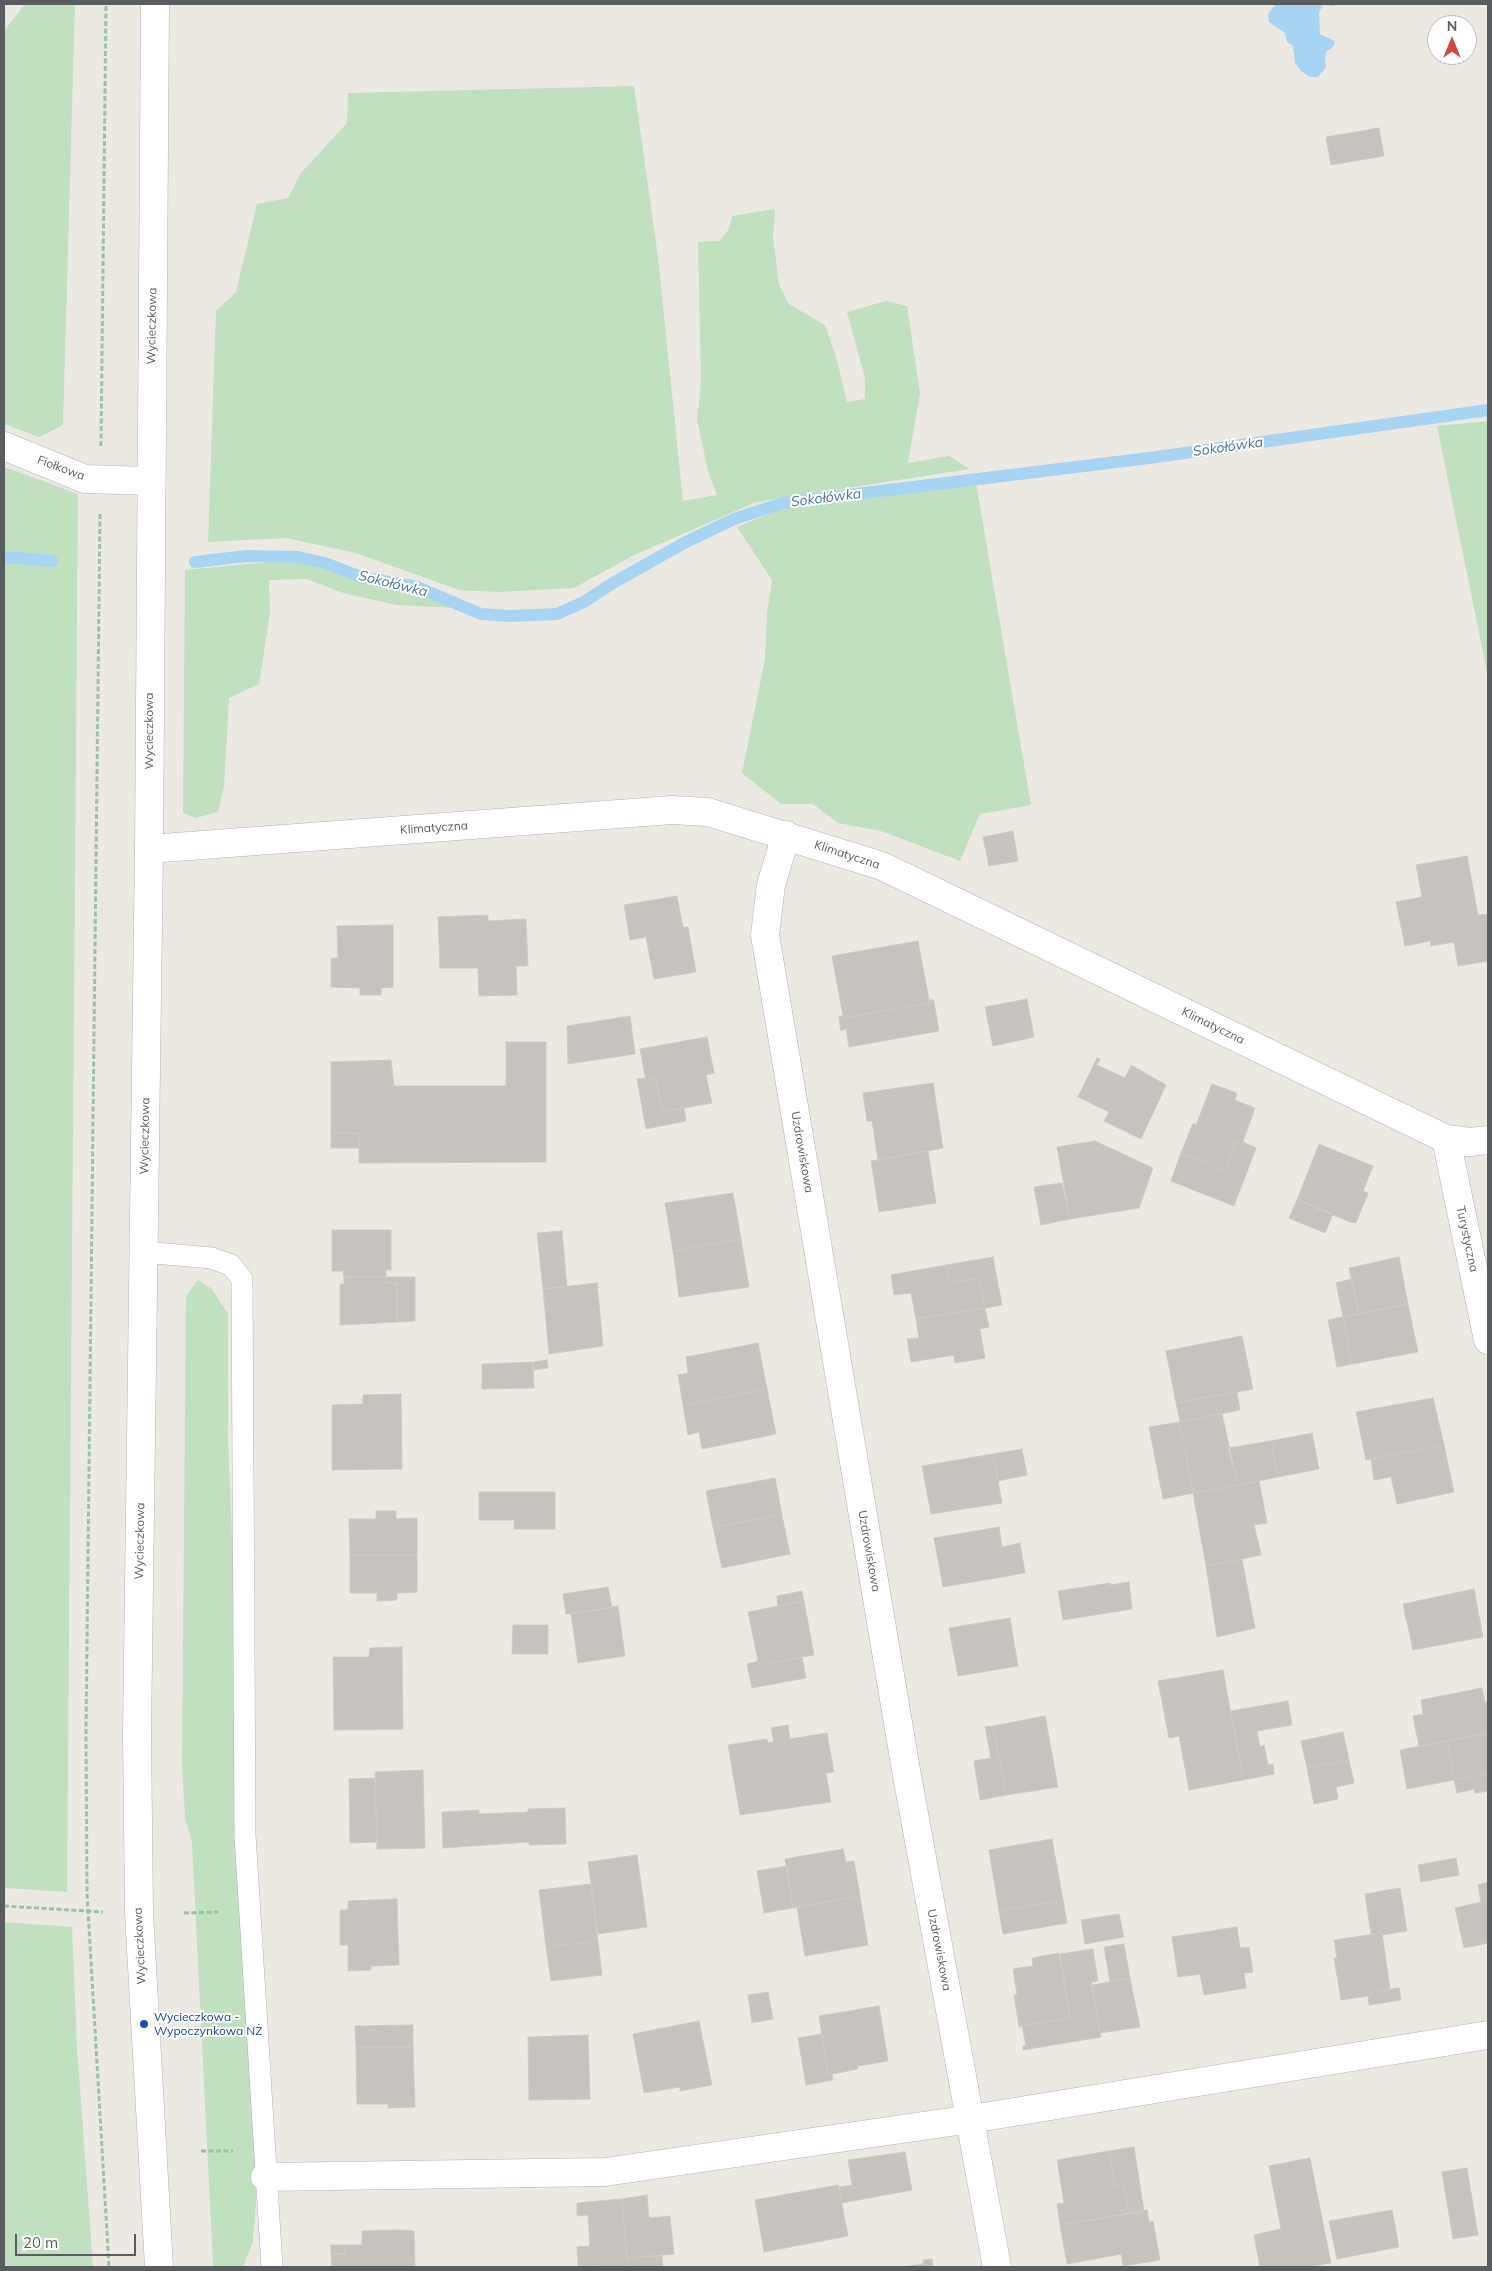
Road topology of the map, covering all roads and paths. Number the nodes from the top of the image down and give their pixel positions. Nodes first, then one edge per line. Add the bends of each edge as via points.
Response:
1 (106, 4) edge
2 (155, 4) edge
3 (4, 446) edge
4 (101, 479) junction
5 (151, 481) junction
6 (786, 835) junction
7 (149, 849) junction
8 (1446, 1139) junction
9 (1488, 1140) edge
10 (144, 1252) junction
11 (1488, 1340) edge
12 (4, 1906) edge
13 (88, 1912) junction
14 (138, 1913) junction
15 (1488, 2035) edge
16 (971, 2119) junction
17 (201, 2151) dead end
18 (236, 2152) dead end
19 (265, 2176) junction
20 (109, 2267) edge
21 (159, 2267) edge
22 (272, 2267) edge
23 (997, 2267) edge

1 - 4 path
2 - 5 street, Wycieczkowa
3 - 4 street, Fiołkowa via 76,476
4 - 5 street, Fiołkowa
4 - 13 path via 86,1731
5 - 7 street, Wycieczkowa
6 - 7 street, Klimatyczna via 708,812 672,810
6 - 8 street, Klimatyczna via 854,856 913,881
6 - 16 street, Uzdrowiskowa via 770,885 765,935 906,1770
7 - 10 street, Wycieczkowa
8 - 9 street, Klimatyczna
8 - 11 street, Turystyczna
10 - 14 street, Wycieczkowa via 137,1733
10 - 19 lane via 211,1258 232,1265 242,1279 245,1835
12 - 13 path
13 - 14 path
13 - 20 path
14 - 21 street, Wycieczkowa
15 - 16 street
16 - 19 street via 605,2172
16 - 23 street, Uzdrowiskowa
17 - 18 path
19 - 22 lane

